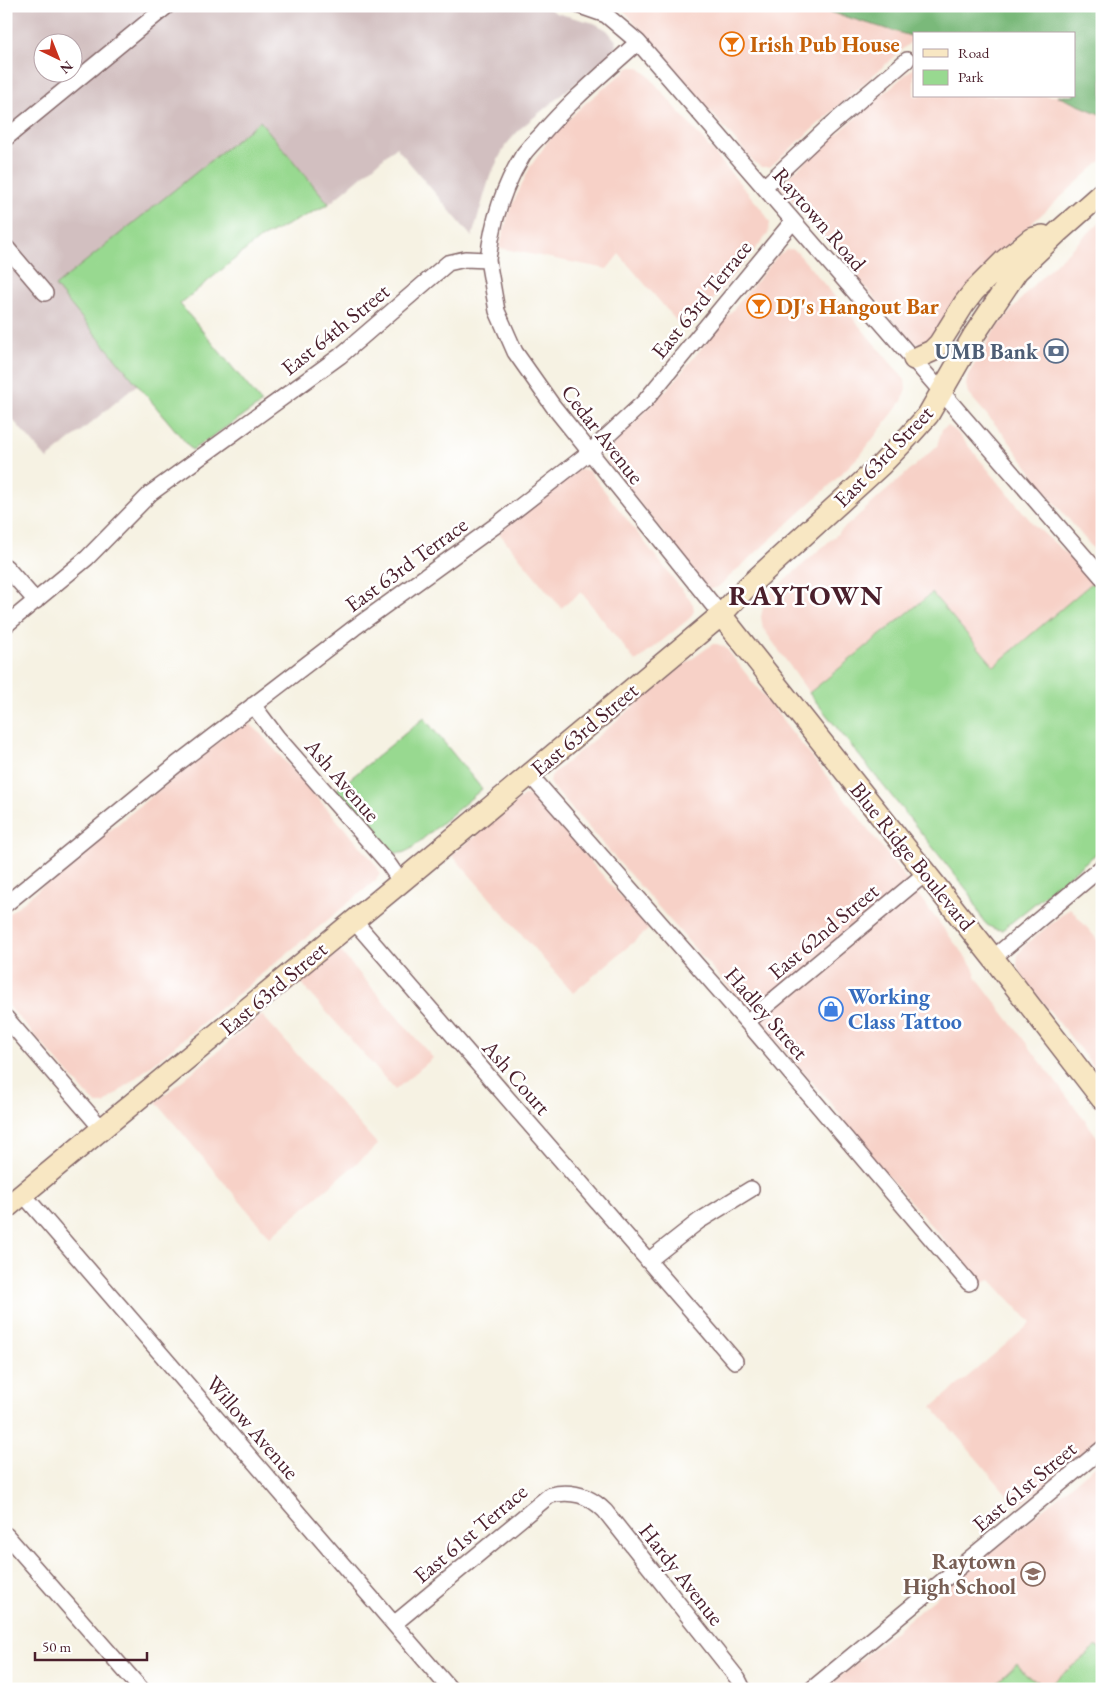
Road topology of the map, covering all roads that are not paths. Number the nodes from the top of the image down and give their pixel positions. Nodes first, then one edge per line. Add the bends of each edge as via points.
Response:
1 (167, 6) edge
2 (580, 6) edge
3 (603, 11) edge
4 (638, 42) junction
5 (907, 60) dead end
6 (6, 138) edge
7 (764, 187) junction
8 (1102, 193) edge
9 (792, 221) junction
10 (1058, 232) junction
11 (6, 247) edge
12 (488, 260) junction
13 (45, 293) dead end
14 (914, 359) junction
15 (942, 393) junction
16 (590, 452) junction
17 (6, 567) edge
18 (1102, 577) edge
19 (36, 601) junction
20 (721, 615) junction
21 (6, 625) edge
22 (253, 705) junction
23 (528, 774) junction
24 (1102, 867) edge
25 (926, 873) junction
26 (401, 882) junction
27 (6, 904) edge
28 (354, 921) junction
29 (994, 958) junction
30 (6, 1018) edge
31 (747, 1022) junction
32 (1102, 1099) edge
33 (102, 1129) junction
34 (751, 1188) dead end
35 (23, 1194) junction
36 (6, 1208) edge
37 (648, 1261) junction
38 (969, 1282) dead end
39 (735, 1361) dead end
40 (1102, 1449) edge
41 (580, 1494) joint
42 (6, 1535) edge
43 (394, 1624) junction
44 (141, 1689) edge
45 (450, 1689) edge
46 (743, 1689) edge
47 (812, 1689) edge

1 - 6 street
2 - 3 street
3 - 4 street, Raytown Road
4 - 7 street, Raytown Road
4 - 12 street via 559,113 524,154 498,210
5 - 7 street
7 - 9 street, Raytown Road
8 - 10 street, East 63rd Street
9 - 14 street, Raytown Road
9 - 16 street, East 63rd Terrace via 645,401
10 - 14 street via 1031,240 1006,260 974,291 939,344
10 - 15 street, East 63rd Street via 1017,271 974,335
11 - 13 street
12 - 16 street, Cedar Avenue via 497,311 515,352
12 - 19 street, East 64th Street via 465,259 448,263 340,356 151,493 87,558
14 - 15 street, Raytown Road
15 - 18 street, Raytown Road
15 - 20 street, East 63rd Street via 928,415 881,465 751,583
16 - 20 street, Cedar Avenue
16 - 22 street, East 63rd Terrace
17 - 19 street
19 - 21 street, East 64th Street
20 - 23 street, East 63rd Street
20 - 25 street, Blue Ridge Boulevard
22 - 26 street, Ash Avenue
22 - 27 street, East 63rd Terrace
23 - 26 street, East 63rd Street
23 - 31 street, Hadley Street
24 - 29 street
25 - 29 street, Blue Ridge Boulevard
25 - 31 street, East 62nd Street
26 - 28 street, East 63rd Street
28 - 33 street, East 63rd Street
28 - 37 street, Ash Court
29 - 32 street, Blue Ridge Boulevard
30 - 33 street
31 - 38 street, Hadley Street
33 - 35 street, East 63rd Street
34 - 37 street via 699,1220
35 - 36 street, East 63rd Street
35 - 43 street, Willow Avenue
37 - 39 street, Ash Court
40 - 47 street, East 61st Street
41 - 43 street, East 61st Terrace via 562,1492 550,1495
41 - 46 street, Hardy Avenue via 605,1511
42 - 44 street
43 - 45 street, Willow Avenue

